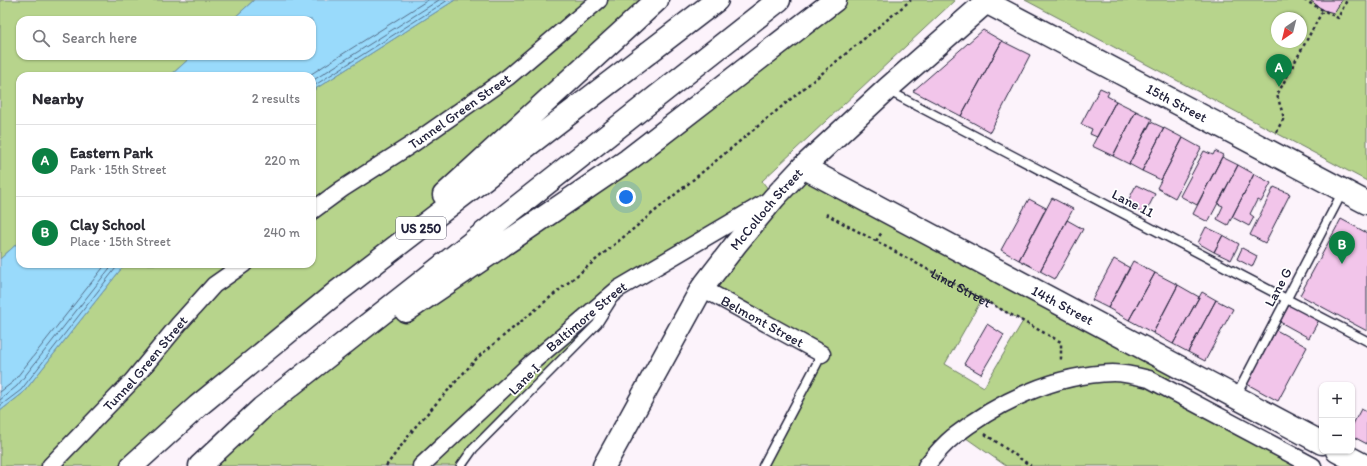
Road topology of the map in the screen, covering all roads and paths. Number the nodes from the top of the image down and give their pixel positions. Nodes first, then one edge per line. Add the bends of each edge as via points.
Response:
1 (599, 0) edge
2 (657, 0) edge
3 (717, 0) edge
4 (779, 0) edge
5 (835, 0) edge
6 (911, 0) edge
7 (1304, 0) edge
8 (1347, 0) edge
9 (987, 1) edge
10 (1323, 10) junction
11 (887, 89) junction
12 (1276, 133) dead end
13 (803, 167) junction
14 (1344, 190) junction
15 (774, 198) junction
16 (1367, 203) edge
17 (316, 207) edge
18 (826, 214) dead end
19 (238, 268) edge
20 (702, 288) junction
21 (618, 289) junction
22 (337, 292) junction
23 (1287, 298) junction
24 (1367, 341) edge
25 (822, 354) joint
26 (1060, 381) junction
27 (1236, 396) junction
28 (262, 408) junction
29 (982, 432) dead end
30 (1319, 441) edge
31 (1343, 454) edge
32 (50, 466) edge
33 (132, 466) edge
34 (200, 466) edge
35 (386, 466) edge
36 (421, 466) edge
37 (461, 466) edge
38 (604, 466) edge
39 (763, 466) edge
40 (926, 466) edge
41 (1031, 466) edge
42 (1313, 466) edge
43 (1365, 466) edge

1 - 17 street, Tunnel Green Street via 508,77
2 - 22 main road
3 - 22 main road, US 250
4 - 28 main road, US 250
5 - 28 main road via 628,160
6 - 35 path via 478,357 416,426
7 - 10 path
8 - 10 path via 1338,18
9 - 11 main road, McColloch Street
9 - 14 main road, 15th Street
10 - 12 path via 1277,95 1284,118
11 - 13 main road, McColloch Street
11 - 23 lane, Lane 11
13 - 15 main road, McColloch Street
13 - 27 main road, 14th Street
14 - 16 main road, 15th Street
14 - 23 lane, Lane G
15 - 20 main road, McColloch Street
15 - 21 street, Baltimore Street
18 - 26 path, Lind Street via 1061,342
19 - 32 street, Tunnel Green Street via 214,285 178,324 132,381
20 - 25 street, Belmont Street
20 - 38 main road, McColloch Street
21 - 36 street, Baltimore Street via 530,364
21 - 37 lane, Lane I via 597,324 473,449
22 - 33 main road, US 250 via 198,406
23 - 24 lane, Lane 11
23 - 27 lane, Lane G
25 - 39 lane
26 - 40 street via 993,409 952,438
26 - 42 street via 1086,375 1113,373 1149,379
27 - 30 main road, 14th Street
28 - 34 main road, US 250
29 - 41 path
31 - 43 main road

